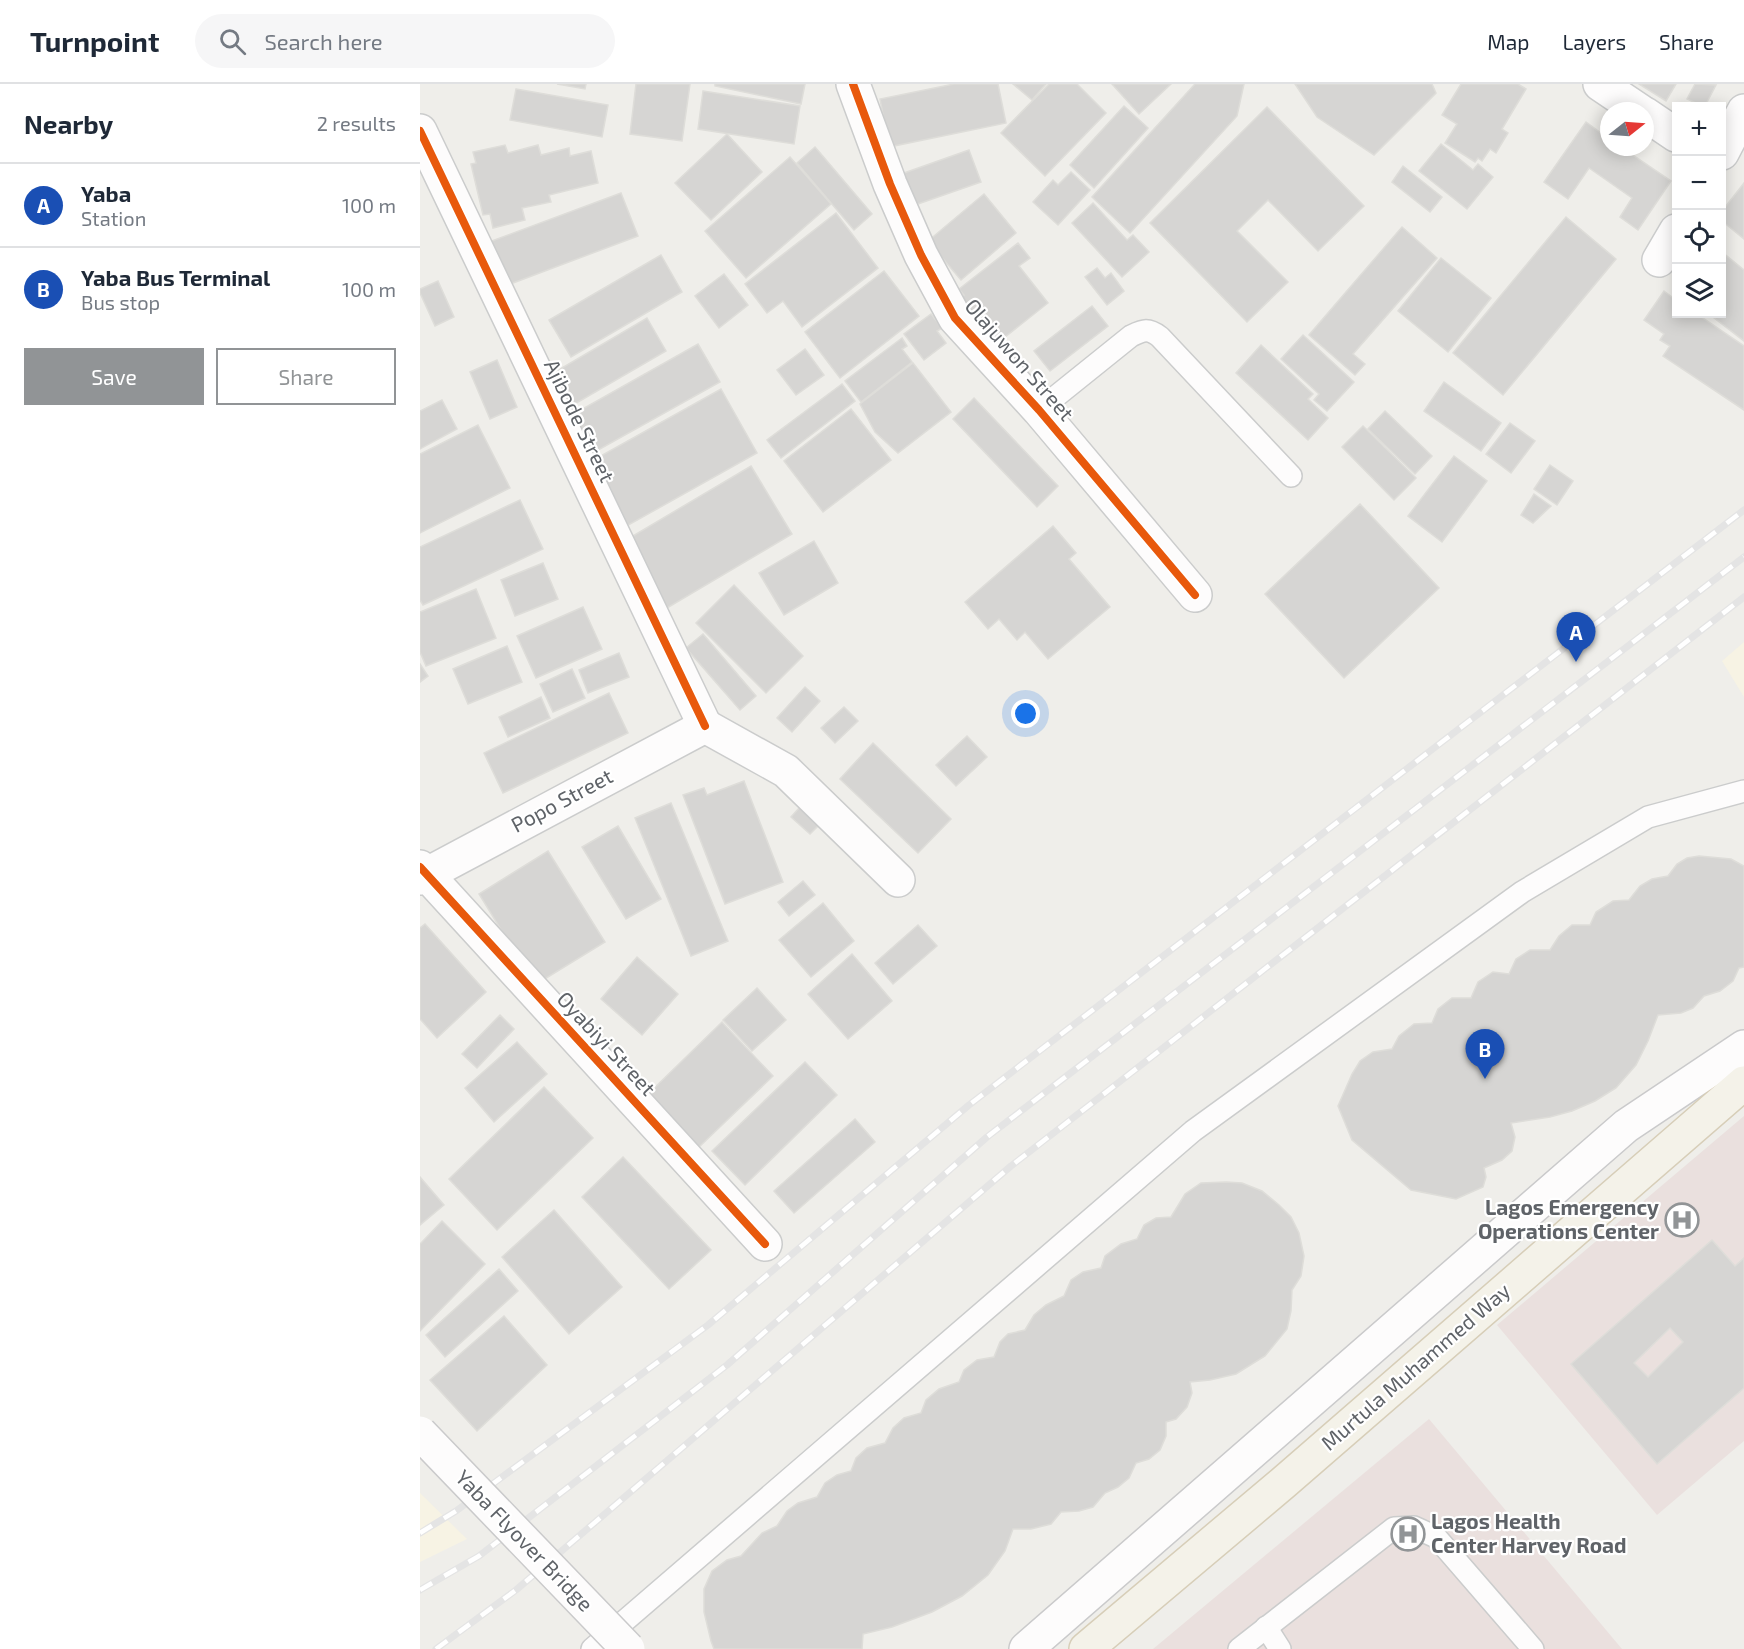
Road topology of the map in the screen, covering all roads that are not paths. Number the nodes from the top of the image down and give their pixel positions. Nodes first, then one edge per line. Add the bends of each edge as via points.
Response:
1 (853, 84) edge
2 (1600, 84) edge
3 (1627, 102) edge
4 (1744, 111) edge
5 (1654, 120) edge
6 (420, 131) edge
7 (1672, 132) edge
8 (1726, 145) edge
9 (1672, 239) edge
10 (1659, 260) dead end
11 (1039, 410) junction
12 (1291, 476) dead end
13 (1195, 595) dead end
14 (705, 726) junction
15 (1744, 791) edge
16 (422, 873) edge
17 (898, 880) dead end
18 (1744, 1047) edge
19 (1743, 1085) edge
20 (765, 1244) dead end
21 (420, 1433) edge
22 (1266, 1627) junction
23 (592, 1649) edge
24 (627, 1649) edge
25 (1026, 1649) edge
26 (1086, 1649) edge
27 (1239, 1649) edge
28 (1280, 1649) edge
29 (1533, 1649) edge

1 - 11 street, Olajuwon Street via 894,194 955,318
2 - 3 street
4 - 8 street
5 - 7 street
6 - 14 street, Ajibode Street
9 - 10 street
11 - 12 lane via 1131,336 1152,331
11 - 13 street, Olajuwon Street
14 - 16 street, Popo Street
14 - 17 street via 786,771
15 - 23 lane via 1648,818 1522,892 1193,1131
16 - 20 street, Oyabiyi Street
18 - 25 street via 1626,1126
19 - 26 main road, Murtula Muhammed Way
21 - 24 street, Yaba Flyover Bridge, bridge
22 - 27 lane
22 - 28 lane
22 - 29 lane via 1394,1528 1414,1527 1436,1537

